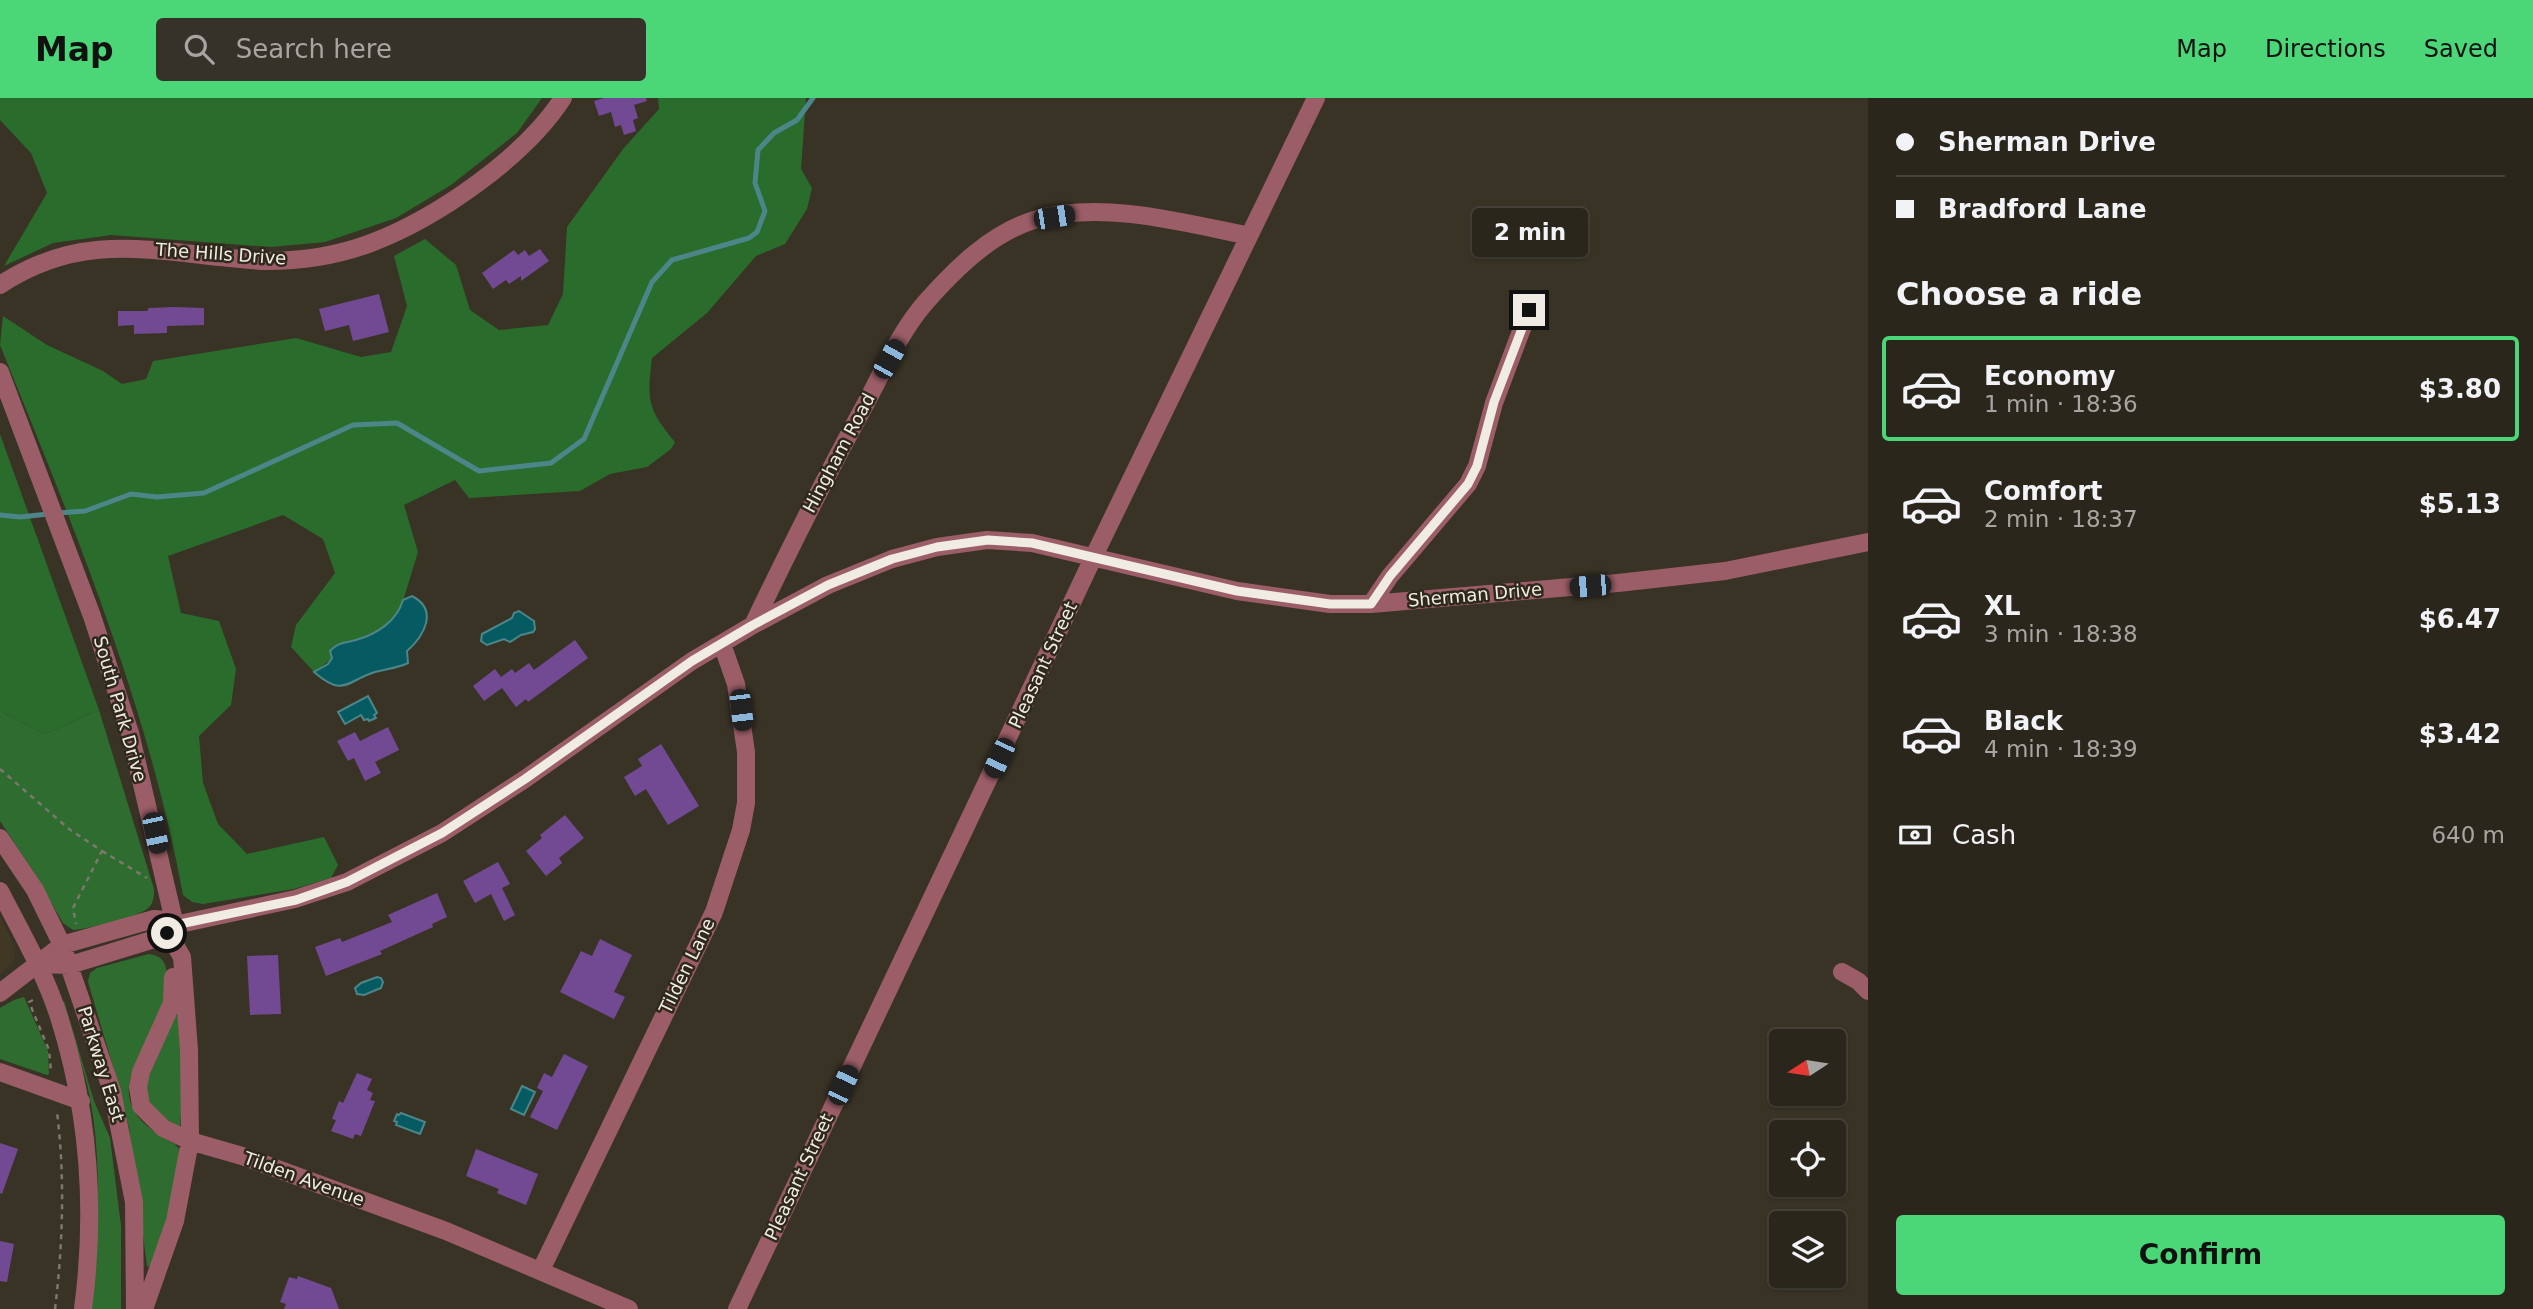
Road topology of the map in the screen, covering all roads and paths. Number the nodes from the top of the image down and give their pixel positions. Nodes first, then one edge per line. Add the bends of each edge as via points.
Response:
1 (563, 98) edge
2 (1315, 98) edge
3 (1249, 236) junction
4 (0, 285) edge
5 (1529, 310) dead end
6 (0, 372) edge
7 (1868, 541) edge
8 (1094, 556) junction
9 (1371, 604) junction
10 (753, 625) junction
11 (722, 644) junction
12 (0, 769) edge
13 (0, 838) edge
14 (102, 851) junction
15 (152, 880) dead end
16 (0, 891) edge
17 (175, 925) junction
18 (77, 928) dead end
19 (62, 945) junction
20 (176, 945) junction
21 (38, 964) junction
22 (70, 965) junction
23 (1842, 972) dead end
24 (1868, 990) edge
25 (0, 993) edge
26 (33, 1000) dead end
27 (0, 1072) edge
28 (51, 1073) dead end
29 (56, 1101) dead end
30 (81, 1101) junction
31 (190, 1141) junction
32 (541, 1270) junction
33 (55, 1309) edge
34 (83, 1309) edge
35 (135, 1309) edge
36 (144, 1309) edge
37 (629, 1309) edge
38 (737, 1309) edge

1 - 4 street, The Hills Drive via 533,138 477,183 410,226 370,243 312,258 266,261 106,247 59,256
2 - 3 street, Pleasant Street
3 - 8 street, Pleasant Street
3 - 10 street, Hingham Road via 1173,220 1073,214 1035,220 983,245 925,303 901,338 820,487
5 - 9 street via 1468,484
6 - 17 street, South Park Drive via 92,616 130,733
7 - 9 street, Sherman Drive via 1725,571
8 - 9 street, Sherman Drive via 1237,591 1330,604
8 - 10 street, Sherman Drive via 1032,543 988,540 937,547 828,585
8 - 38 street, Pleasant Street
10 - 11 street, Sherman Drive
11 - 17 street, Sherman Drive via 442,833 347,882 296,900
11 - 32 street, Tilden Lane via 736,684 746,752 741,830 714,912
12 - 14 path via 69,829
13 - 19 street, Parkway East via 35,890
14 - 15 path
14 - 18 path via 73,908
16 - 21 street, Parkway East
17 - 19 street, Sherman Drive via 154,919
17 - 20 street, South Park Drive
17 - 22 street, Sherman Drive via 158,938
19 - 21 street, Sherman Drive
19 - 22 street, Parkway East
20 - 31 street, South Park Drive via 182,957 189,1050
20 - 31 street, Tilden Avenue via 172,1003 139,1079 138,1097 152,1119
21 - 22 street, Sherman Drive
21 - 25 street, Sherman Drive
21 - 30 street, Parkway East via 59,1016
22 - 35 street, Parkway East via 119,1120 134,1202
23 - 24 street
26 - 28 path via 29,1002 49,1050
27 - 30 street
29 - 33 path via 63,1174
30 - 34 street, Parkway East via 90,1224
31 - 32 street, Tilden Avenue via 242,1156
31 - 36 street via 175,1221
32 - 37 street, Tilden Avenue

